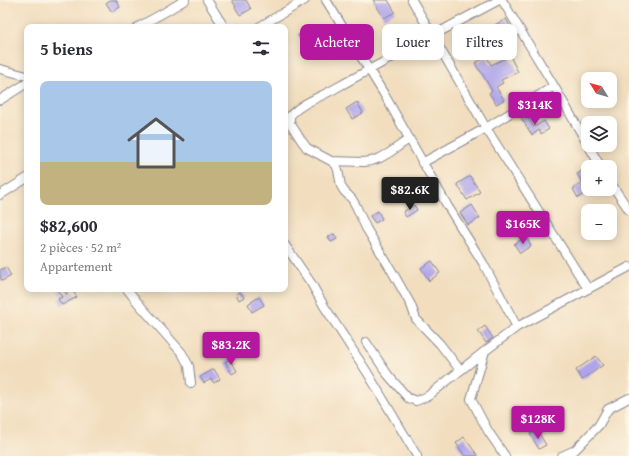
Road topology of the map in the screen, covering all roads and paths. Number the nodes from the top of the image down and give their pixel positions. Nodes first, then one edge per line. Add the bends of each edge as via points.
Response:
1 (185, 0) edge
2 (207, 0) edge
3 (305, 0) edge
4 (326, 0) edge
5 (412, 0) edge
6 (500, 0) edge
7 (144, 24) edge
8 (222, 24) edge
9 (264, 24) edge
10 (425, 24) edge
11 (444, 30) edge
12 (444, 56) edge
13 (387, 60) edge
14 (0, 69) edge
15 (368, 70) junction
16 (24, 75) edge
17 (24, 86) edge
18 (554, 86) junction
19 (0, 100) edge
20 (288, 114) edge
21 (288, 117) edge
22 (486, 128) junction
23 (581, 133) edge
24 (410, 139) junction
25 (331, 161) junction
26 (422, 163) junction
27 (24, 180) edge
28 (617, 192) edge
29 (0, 195) edge
30 (629, 210) edge
31 (288, 249) edge
32 (629, 267) edge
33 (588, 289) junction
34 (129, 292) edge
35 (517, 327) junction
36 (366, 342) dead end
37 (485, 351) junction
38 (460, 370) junction
39 (191, 383) dead end
40 (629, 398) edge
41 (417, 456) edge
42 (505, 456) edge
43 (562, 456) edge

1 - 7 street
2 - 8 street
3 - 9 street
4 - 15 street
5 - 10 street
6 - 11 street
6 - 18 street
12 - 22 street
13 - 15 street
14 - 16 street
15 - 20 street
15 - 24 street
17 - 19 street
18 - 22 street
18 - 23 street
21 - 25 street via 307,148
22 - 26 street
22 - 33 street
24 - 25 street via 371,161
24 - 26 street
25 - 38 street via 338,170 341,186 356,206 411,305 416,319
26 - 35 street via 483,263
27 - 29 street
28 - 30 street
31 - 41 street via 367,372
32 - 33 street
33 - 35 street
34 - 39 street via 182,353 190,366
35 - 37 street
36 - 38 street via 388,375 408,398 416,401 428,396
37 - 38 street
37 - 42 street via 471,399
40 - 43 street via 608,409 599,425 575,450

